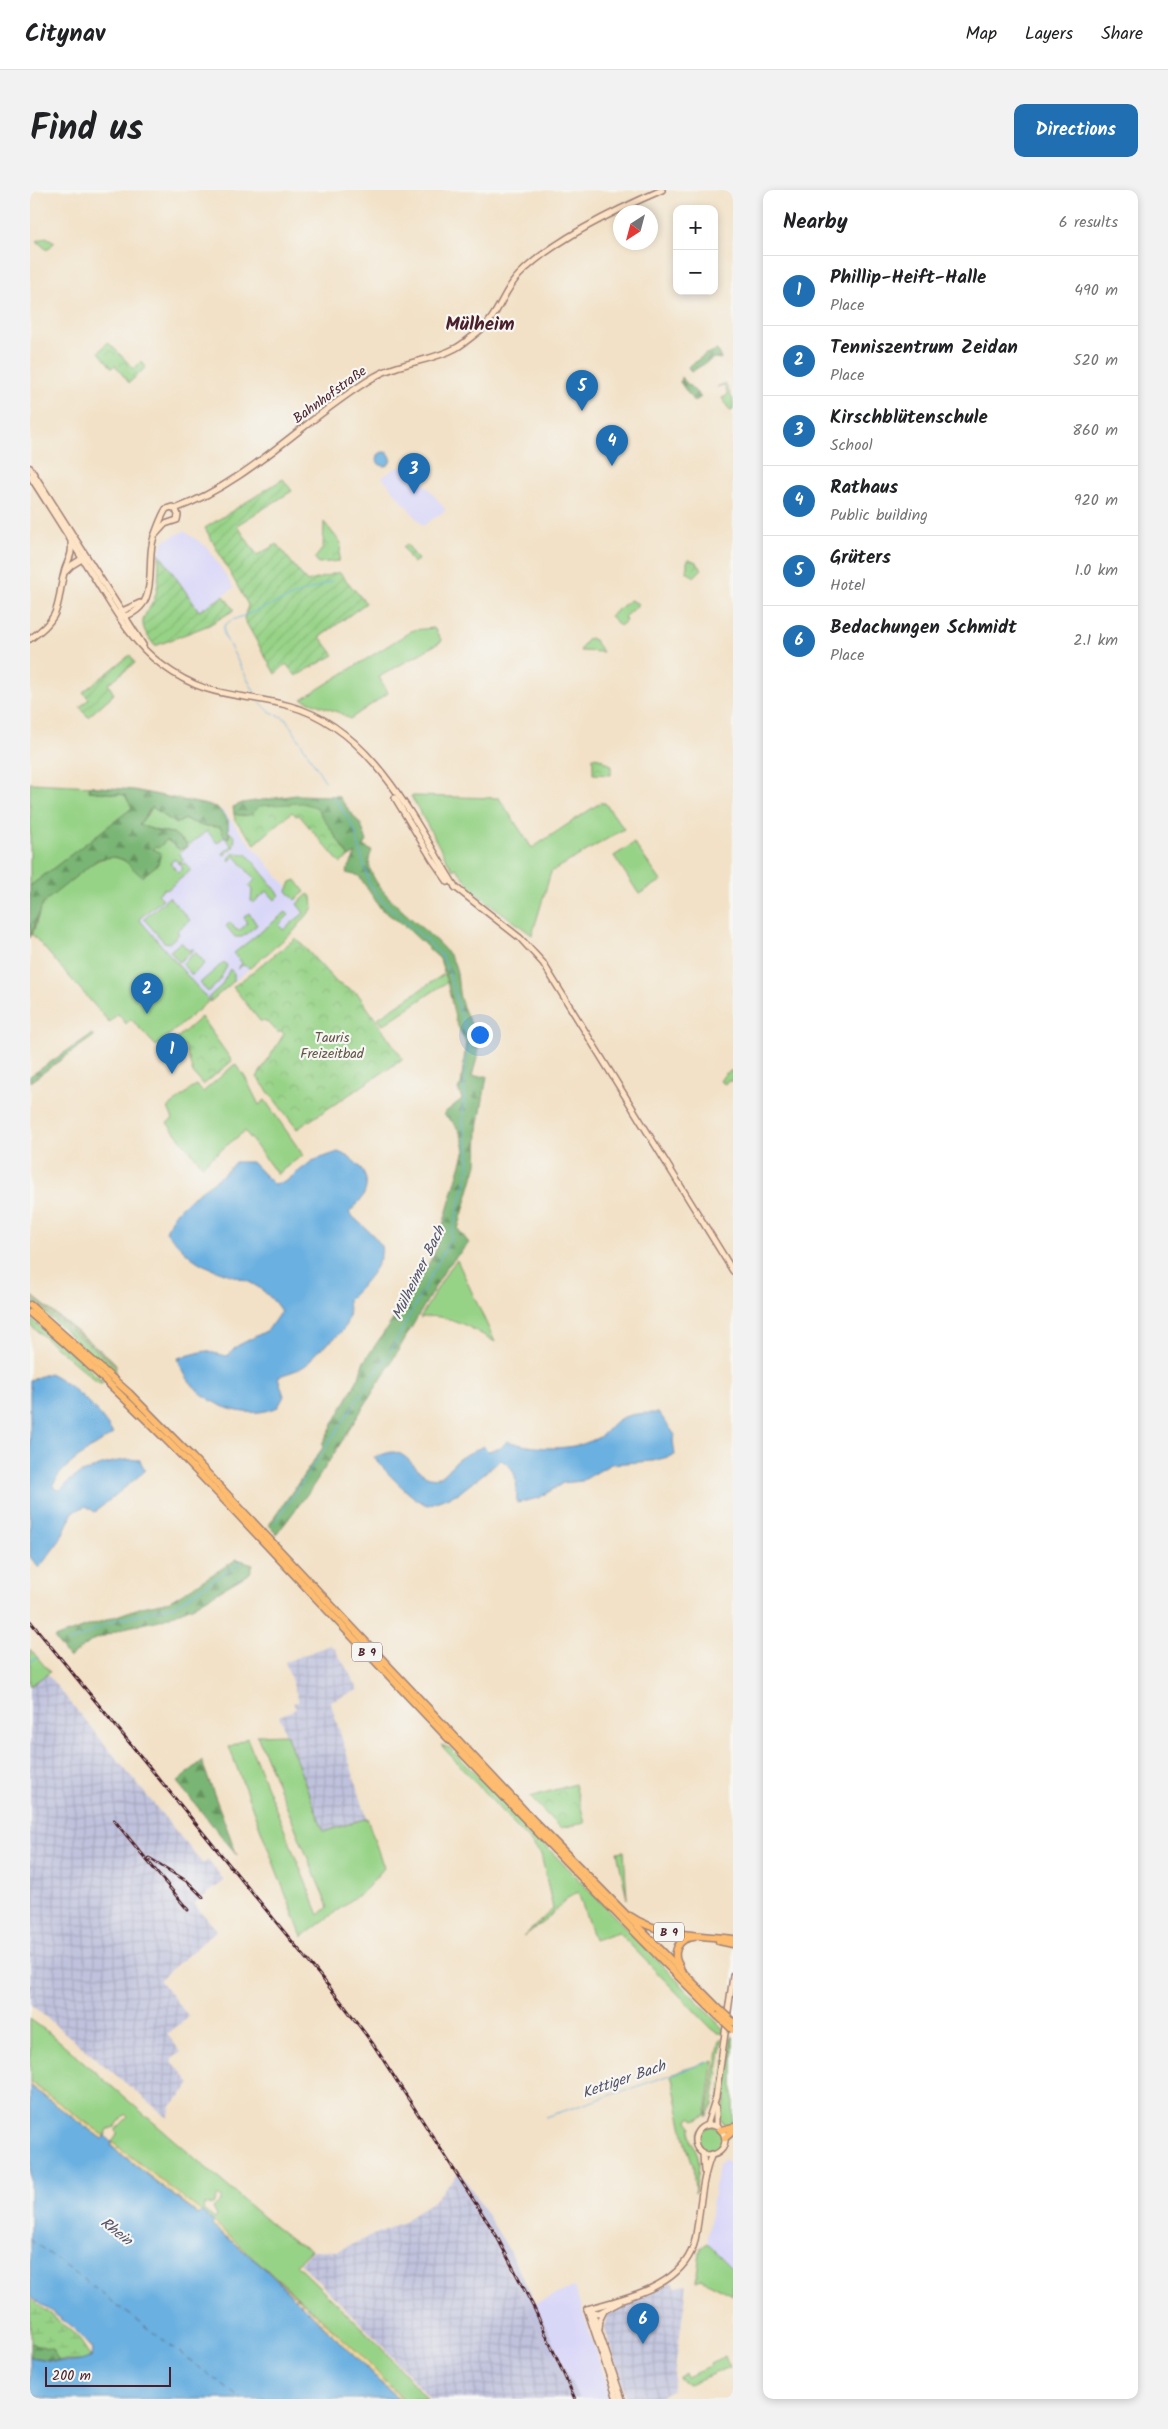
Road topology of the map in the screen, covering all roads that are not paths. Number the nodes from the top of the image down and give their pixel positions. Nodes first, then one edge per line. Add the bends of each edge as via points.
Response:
1 (662, 190) edge
2 (30, 468) edge
3 (30, 476) edge
4 (177, 511) junction
5 (166, 520) junction
6 (71, 541) junction
7 (83, 556) junction
8 (69, 561) junction
9 (64, 576) junction
10 (144, 600) junction
11 (135, 611) junction
12 (121, 615) junction
13 (133, 630) junction
14 (30, 639) edge
15 (146, 650) junction
16 (733, 1271) edge
17 (30, 1305) edge
18 (30, 1313) edge
19 (618, 1908) junction
20 (733, 1933) edge
21 (725, 1938) junction
22 (733, 1939) edge
23 (733, 1944) edge
24 (733, 1976) edge
25 (686, 1977) junction
26 (718, 2012) junction
27 (733, 2022) edge
28 (733, 2030) edge
29 (716, 2097) junction
30 (707, 2125) junction
31 (733, 2127) edge
32 (719, 2128) junction
33 (733, 2131) edge
34 (725, 2138) junction
35 (703, 2152) junction
36 (712, 2154) junction
37 (704, 2179) junction
38 (624, 2298) junction
39 (590, 2310) junction
40 (604, 2310) junction
41 (599, 2332) junction
42 (617, 2399) edge
43 (622, 2399) edge

1 - 4 main road, Bahnhofstraße via 612,213 525,268 506,291 488,324 456,348 375,376 254,466
2 - 7 main road
3 - 6 main road
4 - 5 main road via 177,520
4 - 5 main road via 166,509
5 - 10 main road via 154,536 151,584
6 - 7 main road
6 - 8 main road
7 - 8 main road
7 - 9 main road
7 - 12 main road
8 - 9 main road
9 - 14 main road via 54,618
10 - 11 main road
10 - 12 main road
11 - 12 main road
11 - 13 main road
12 - 13 main road
12 - 15 main road
13 - 15 main road
15 - 16 main road via 184,680 226,695 269,701 308,712 336,727 361,747 456,888 515,933 537,955
17 - 19 highway, B 9 via 123,1387 185,1450
18 - 26 highway, B 9 via 126,1397 530,1826
19 - 21 highway, B 9 via 638,1922 654,1928
19 - 25 highway, B 9
20 - 21 highway
21 - 22 highway, B 9
23 - 25 highway, B 9 via 684,1939 677,1947 675,1958
24 - 29 main road
25 - 26 highway, B 9
26 - 27 highway, B 9, bridge
26 - 28 highway, B 9, bridge
29 - 30 main road
29 - 32 main road
30 - 32 main road
30 - 35 main road via 699,2130 696,2137 697,2146
31 - 32 highway
32 - 34 main road
33 - 34 highway
34 - 36 main road via 722,2149
35 - 36 main road
35 - 37 main road
36 - 37 main road
37 - 38 main road via 694,2244 685,2263 664,2281
38 - 39 main road
38 - 40 main road
39 - 40 main road
39 - 41 main road
39 - 42 main road
40 - 41 main road
41 - 43 main road

